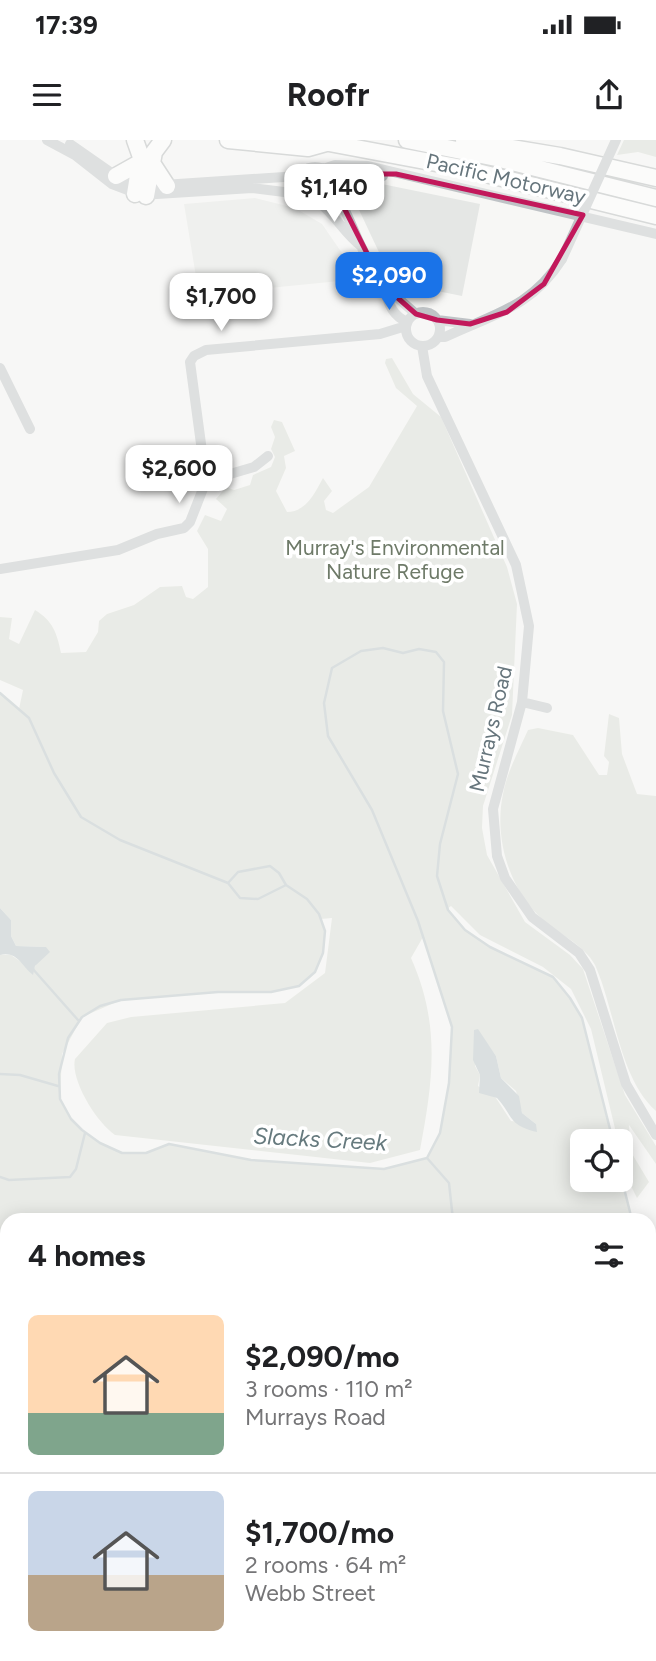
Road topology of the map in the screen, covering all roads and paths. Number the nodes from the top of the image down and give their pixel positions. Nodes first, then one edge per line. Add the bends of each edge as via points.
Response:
1 (47, 140) edge
2 (61, 140) edge
3 (135, 140) edge
4 (163, 140) edge
5 (228, 140) edge
6 (407, 140) edge
7 (464, 140) edge
8 (616, 140) edge
9 (320, 141) edge
10 (446, 143) edge
11 (146, 163) junction
12 (323, 169) junction
13 (396, 174) junction
14 (116, 176) junction
15 (299, 176) junction
16 (656, 178) edge
17 (167, 186) junction
18 (332, 187) junction
19 (142, 190) junction
20 (300, 194) junction
21 (656, 198) edge
22 (318, 202) junction
23 (656, 216) edge
24 (656, 234) edge
25 (360, 246) junction
26 (437, 320) junction
27 (410, 321) junction
28 (470, 324) junction
29 (438, 337) junction
30 (422, 346) junction
31 (0, 368) edge
32 (30, 429) dead end
33 (268, 456) dead end
34 (205, 481) junction
35 (0, 569) edge
36 (522, 702) junction
37 (547, 708) dead end
38 (656, 1135) edge

1 - 19 street via 112,184
2 - 14 street
3 - 11 highway
4 - 11 highway
5 - 9 highway, Pacific Motorway via 308,148
6 - 10 highway, Pacific Motorway
7 - 16 highway
8 - 28 street, bridge via 562,259 544,284 500,315
9 - 23 highway, Pacific Motorway via 469,170
10 - 21 highway, Pacific Motorway
11 - 14 highway
11 - 17 highway
11 - 19 highway
12 - 13 street via 361,165
12 - 15 street via 307,169
12 - 18 street via 330,175
13 - 18 street via 354,174
13 - 24 street
14 - 19 street
15 - 17 street
15 - 20 street
17 - 19 street
18 - 22 street
18 - 25 street
19 - 20 street via 251,188
20 - 22 street
22 - 25 street
25 - 27 street via 392,310
26 - 27 street via 430,314
26 - 28 street
26 - 29 street
27 - 30 street via 408,337
27 - 34 street via 380,334 206,350 194,356 190,362
28 - 29 street
29 - 30 street
30 - 36 street, Murrays Road via 426,373 519,576 529,625
31 - 32 street
33 - 34 street via 254,467
34 - 35 street via 184,528 118,550
36 - 37 street
36 - 38 street, Murrays Road via 492,808 497,856 505,878 532,917 579,953 590,970 626,1084

